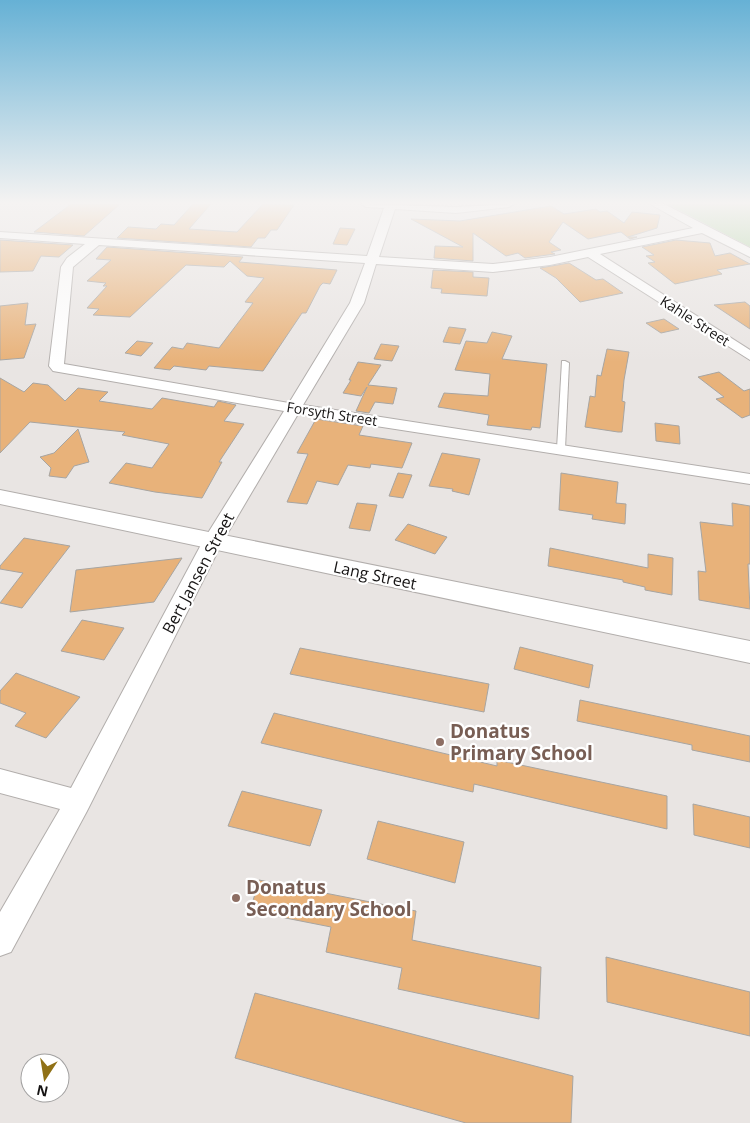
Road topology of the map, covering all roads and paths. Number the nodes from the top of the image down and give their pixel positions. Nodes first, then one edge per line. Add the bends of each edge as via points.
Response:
1 (77, 256) edge
2 (335, 256) edge
3 (565, 256) edge
4 (596, 256) edge
5 (373, 259) junction
6 (750, 356) edge
7 (565, 364) dead end
8 (293, 408) junction
9 (561, 449) junction
10 (750, 479) edge
11 (0, 498) edge
12 (213, 541) junction
13 (750, 652) edge
14 (0, 781) edge
15 (78, 802) junction
16 (0, 941) edge

1 - 8 street, Forsyth Street via 65,273 58,368
2 - 5 street
3 - 5 street via 508,267
4 - 6 street, Kahle Street
5 - 8 street, Bert Jansen Street via 351,315
7 - 9 lane
8 - 9 street, Forsyth Street
8 - 12 street, Bert Jansen Street
9 - 10 street, Forsyth Street
11 - 12 street, Lang Street
12 - 13 street, Lang Street
12 - 15 street, Bert Jansen Street
14 - 15 street
15 - 16 street, Bert Jansen Street

